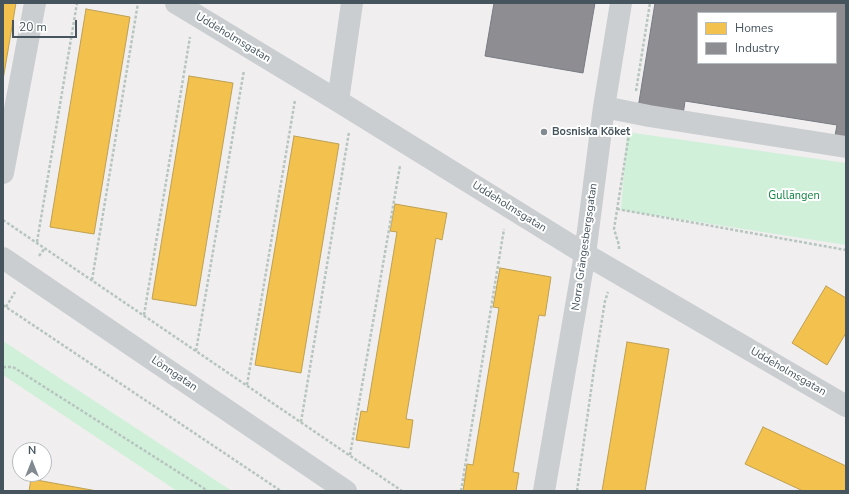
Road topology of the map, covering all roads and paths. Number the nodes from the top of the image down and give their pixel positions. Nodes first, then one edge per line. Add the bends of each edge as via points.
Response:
1 (35, 3) edge
2 (77, 3) edge
3 (138, 3) edge
4 (176, 3) edge
5 (352, 3) edge
6 (621, 3) edge
7 (191, 34) dead end
8 (244, 67) dead end
9 (295, 98) dead end
10 (338, 101) junction
11 (604, 107) junction
12 (349, 130) dead end
13 (846, 147) edge
14 (401, 162) dead end
15 (3, 173) edge
16 (617, 209) dead end
17 (3, 220) edge
18 (504, 224) dead end
19 (36, 242) junction
20 (846, 250) edge
21 (585, 254) junction
22 (3, 258) edge
23 (92, 280) junction
24 (3, 305) edge
25 (144, 315) junction
26 (196, 351) junction
27 (3, 366) edge
28 (247, 385) junction
29 (846, 406) edge
30 (301, 422) junction
31 (350, 455) junction
32 (208, 491) edge
33 (281, 491) edge
34 (346, 491) edge
35 (402, 491) edge
36 (461, 491) edge
37 (544, 491) edge

1 - 15 street
2 - 19 path
3 - 23 path
4 - 10 street, Uddeholmsgatan
5 - 10 street
6 - 11 street, Norra Grängesbergsgatan
7 - 25 path
8 - 26 path
9 - 28 path
10 - 21 street, Uddeholmsgatan
11 - 13 street
11 - 21 street, Norra Grängesbergsgatan
12 - 30 path
14 - 31 path
16 - 20 path
17 - 19 path
18 - 36 path
19 - 23 path
21 - 29 street, Uddeholmsgatan
21 - 37 street, Norra Grängesbergsgatan
22 - 34 street, Lönngatan
23 - 25 path
24 - 33 path
25 - 26 path
26 - 28 path
27 - 32 path via 13,367
28 - 30 path
30 - 31 path
31 - 35 path

